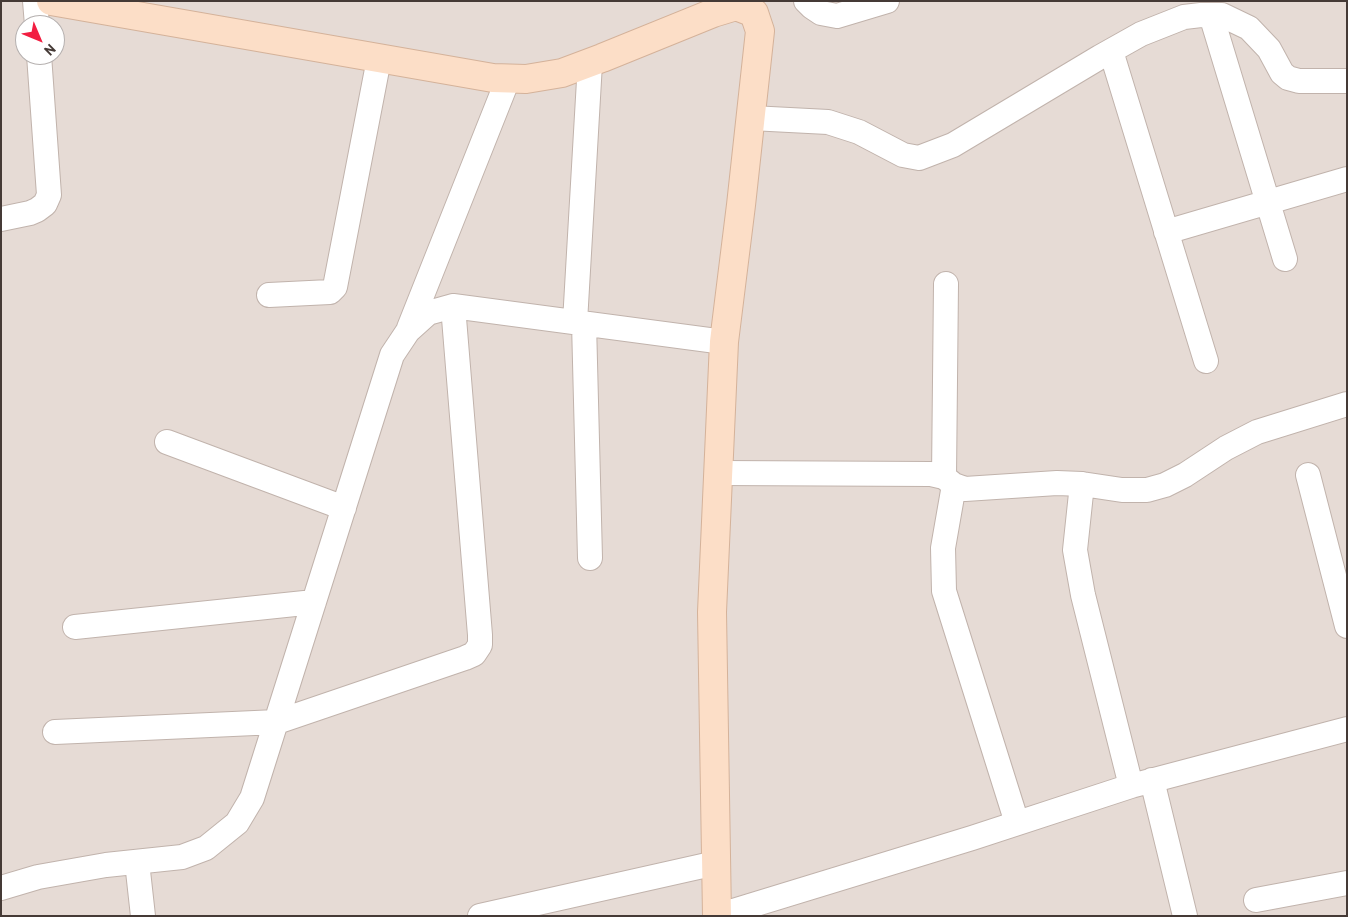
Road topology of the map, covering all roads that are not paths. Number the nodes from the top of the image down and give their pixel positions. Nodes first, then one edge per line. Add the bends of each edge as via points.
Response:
1 (35, 1) edge
2 (51, 1) edge
3 (806, 1) edge
4 (887, 1) edge
5 (754, 7) edge
6 (36, 15) edge
7 (1211, 15) junction
8 (1110, 50) junction
9 (379, 59) junction
10 (590, 63) junction
11 (40, 65) edge
12 (508, 79) junction
13 (1347, 81) edge
14 (750, 118) junction
15 (1347, 178) edge
16 (1268, 201) junction
17 (1, 219) edge
18 (1166, 232) junction
19 (1285, 259) dead end
20 (946, 284) dead end
21 (269, 295) dead end
22 (454, 306) junction
23 (579, 323) junction
24 (408, 331) junction
25 (724, 342) junction
26 (1206, 361) dead end
27 (1347, 404) edge
28 (167, 442) dead end
29 (718, 474) junction
30 (1308, 475) dead end
31 (948, 481) junction
32 (1082, 484) junction
33 (344, 508) junction
34 (590, 558) dead end
35 (314, 602) junction
36 (1347, 626) edge
37 (75, 627) dead end
38 (277, 722) junction
39 (1347, 729) edge
40 (55, 732) dead end
41 (1142, 783) junction
42 (1018, 823) junction
43 (137, 862) junction
44 (716, 863) junction
45 (1347, 883) edge
46 (1, 888) edge
47 (1256, 900) dead end
48 (144, 916) edge
49 (480, 916) edge
50 (717, 916) edge
51 (1184, 916) edge

1 - 6 street
2 - 9 street
3 - 4 street via 821,13 837,16
5 - 10 street via 736,6 713,13
5 - 14 street via 760,32
7 - 8 street via 1184,17
7 - 13 street via 1222,15 1249,28 1269,49 1288,78
7 - 16 street
8 - 14 street via 953,145 919,158 903,156 859,132 828,122
8 - 18 street
9 - 12 street
9 - 21 street via 334,287 330,292
10 - 12 street via 562,73
10 - 23 street
11 - 17 street via 48,195 45,204 30,214
12 - 24 street
14 - 25 street
15 - 16 street
16 - 18 street
16 - 19 street
18 - 26 street
20 - 31 street
22 - 23 street
22 - 24 street via 428,313
22 - 38 street via 480,645 474,654 466,658
23 - 25 street
23 - 34 street
24 - 33 street via 392,355
25 - 29 street
27 - 32 street via 1257,432 1165,485 1147,490 1122,490
28 - 33 street
29 - 31 street via 931,474
29 - 44 street via 712,612
30 - 36 street
31 - 32 street via 974,490
31 - 42 street via 943,548 944,591
32 - 41 street via 1075,550 1083,596
33 - 35 street
35 - 37 street
35 - 38 street
38 - 40 street
38 - 43 street via 252,798 237,823 206,848 182,857
39 - 41 street
41 - 42 street
41 - 51 street
42 - 50 street
43 - 46 street via 38,877
43 - 48 street
44 - 49 street
44 - 50 street
45 - 47 street

